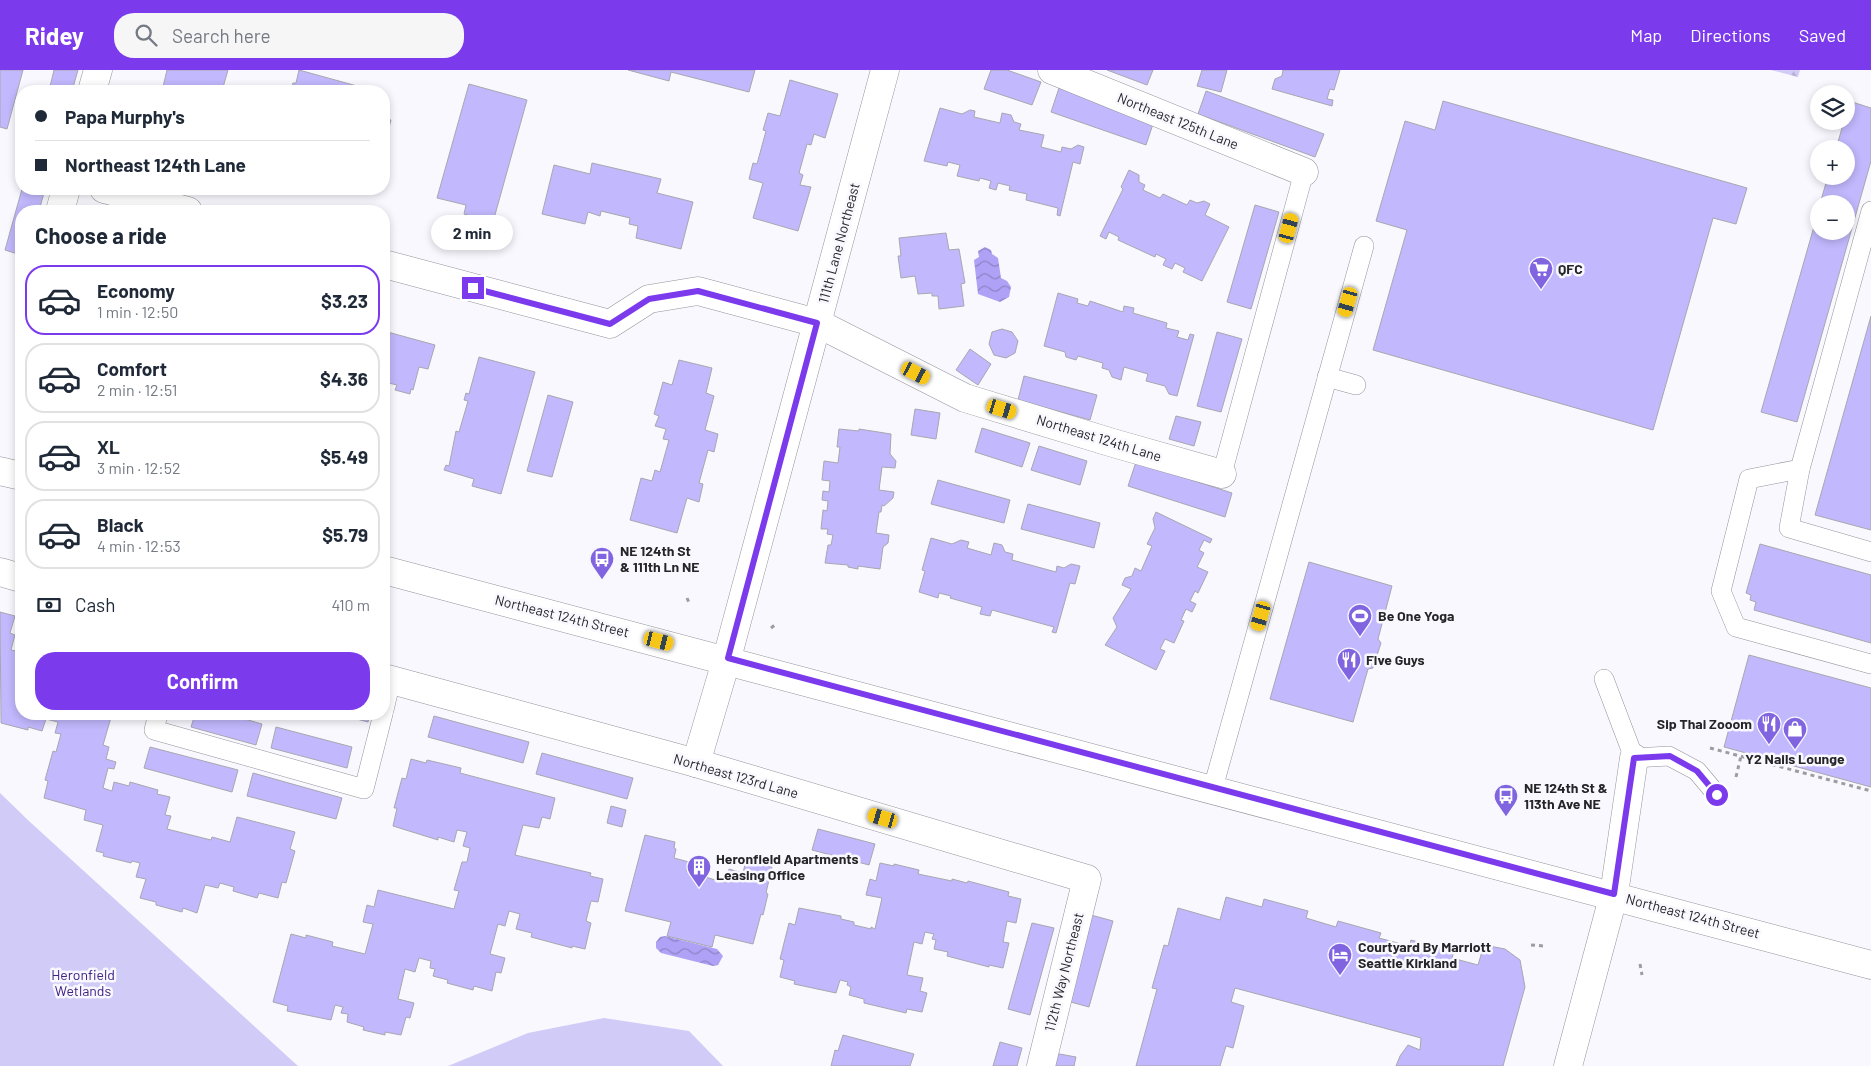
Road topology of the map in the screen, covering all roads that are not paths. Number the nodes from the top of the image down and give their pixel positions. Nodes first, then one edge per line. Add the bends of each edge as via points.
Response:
1 (98, 70) edge
2 (885, 70) edge
3 (1052, 70) edge
4 (94, 85) edge
5 (1304, 172) joint
6 (127, 195) edge
7 (165, 205) edge
8 (1871, 211) edge
9 (1364, 246) dead end
10 (390, 266) edge
11 (817, 323) junction
12 (1327, 377) junction
13 (1356, 385) dead end
14 (1800, 469) junction
15 (0, 471) edge
16 (1222, 474) joint
17 (15, 475) edge
18 (1871, 552) edge
19 (0, 572) edge
20 (390, 572) edge
21 (15, 576) edge
22 (728, 658) junction
23 (1871, 664) edge
24 (390, 679) edge
25 (1604, 679) dead end
26 (156, 720) edge
27 (381, 720) edge
28 (1634, 758) junction
29 (696, 764) junction
30 (1213, 788) junction
31 (1717, 795) dead end
32 (1088, 879) joint
33 (1614, 894) junction
34 (1871, 964) edge
35 (1041, 1066) edge
36 (1568, 1066) edge

1 - 4 street
2 - 11 street, 111th Lane Northeast
3 - 5 street, Northeast 125th Lane
5 - 16 lane
6 - 7 street
8 - 14 lane
9 - 12 lane
10 - 11 street, Northeast 124th Lane via 610,324 649,299 698,291
11 - 16 street, Northeast 124th Lane via 966,398
11 - 22 street, 111th Lane Northeast
12 - 13 lane
12 - 30 lane
14 - 18 lane via 1789,528
14 - 23 lane via 1749,479 1721,591 1736,627
15 - 17 street
19 - 21 street
20 - 22 street, Northeast 124th Street
22 - 29 street, 111th Lane Northeast
22 - 30 street, Northeast 124th Street
24 - 29 street, Northeast 123rd Lane
25 - 28 lane
26 - 27 lane via 154,730 364,788
28 - 31 lane via 1670,756 1697,771
28 - 33 street
29 - 32 street, Northeast 123rd Lane
30 - 33 street, Northeast 124th Street
32 - 35 street, 112th Way Northeast
33 - 34 street, Northeast 124th Street
33 - 36 street

